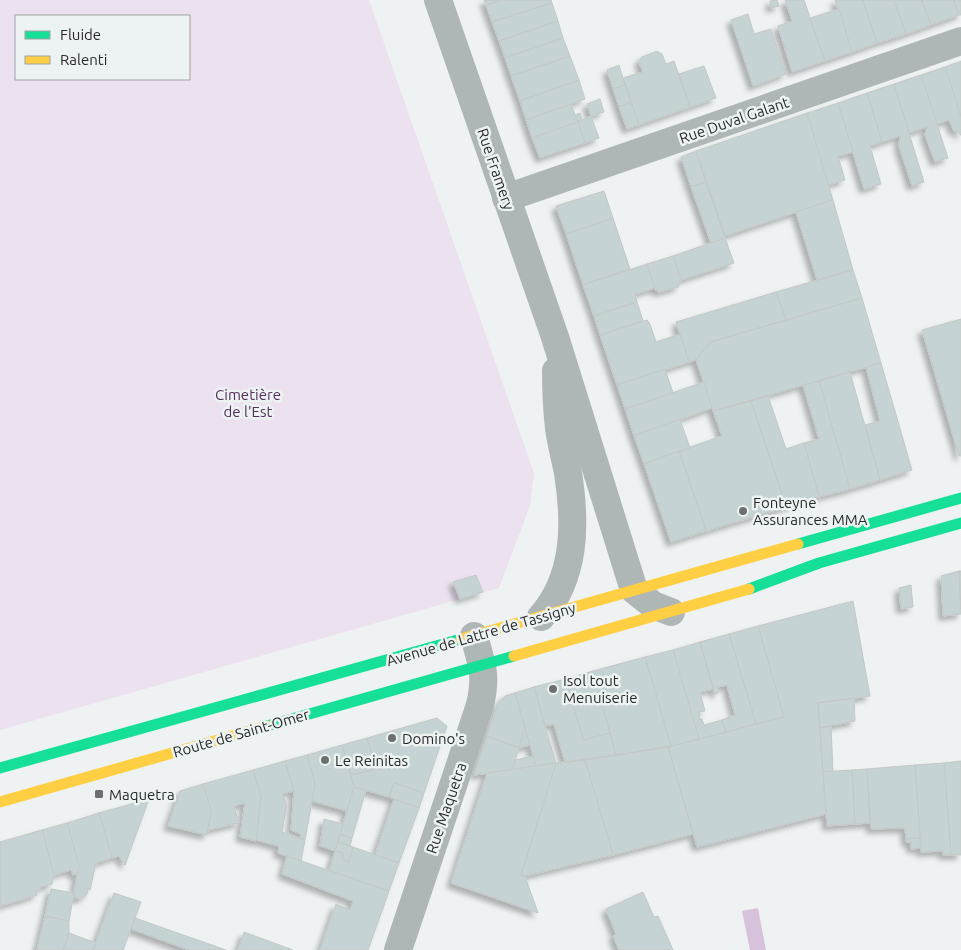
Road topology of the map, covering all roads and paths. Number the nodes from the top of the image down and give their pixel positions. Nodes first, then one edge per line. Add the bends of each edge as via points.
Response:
1 (438, 0) edge
2 (961, 42) edge
3 (506, 198) junction
4 (555, 337) junction
5 (961, 498) edge
6 (961, 523) edge
7 (634, 590) junction
8 (671, 612) junction
9 (541, 618) junction
10 (474, 636) junction
11 (583, 637) junction
12 (482, 665) junction
13 (0, 768) edge
14 (0, 802) edge
15 (398, 950) edge

1 - 3 street, Rue Framery
2 - 3 street, Rue Duval Galant
3 - 4 street, Rue Framery
4 - 7 street, Rue Framery
4 - 9 street, Rue Framery via 557,404 570,486 572,540 564,581
5 - 7 main road, Avenue de Lattre de Tassigny
6 - 8 main road, Avenue de Lattre de Tassigny via 819,563 744,591
7 - 8 street via 647,602
7 - 9 main road, Avenue de Lattre de Tassigny
7 - 11 street via 621,612
8 - 11 main road, Avenue de Lattre de Tassigny
9 - 10 main road, Avenue de Lattre de Tassigny
10 - 12 street, Rue Maquetra
10 - 13 main road, Avenue de Lattre de Tassigny
11 - 12 main road, Avenue de Lattre de Tassigny
12 - 14 main road, Route de Saint-Omer
12 - 15 street, Rue Maquetra via 484,682 480,705

